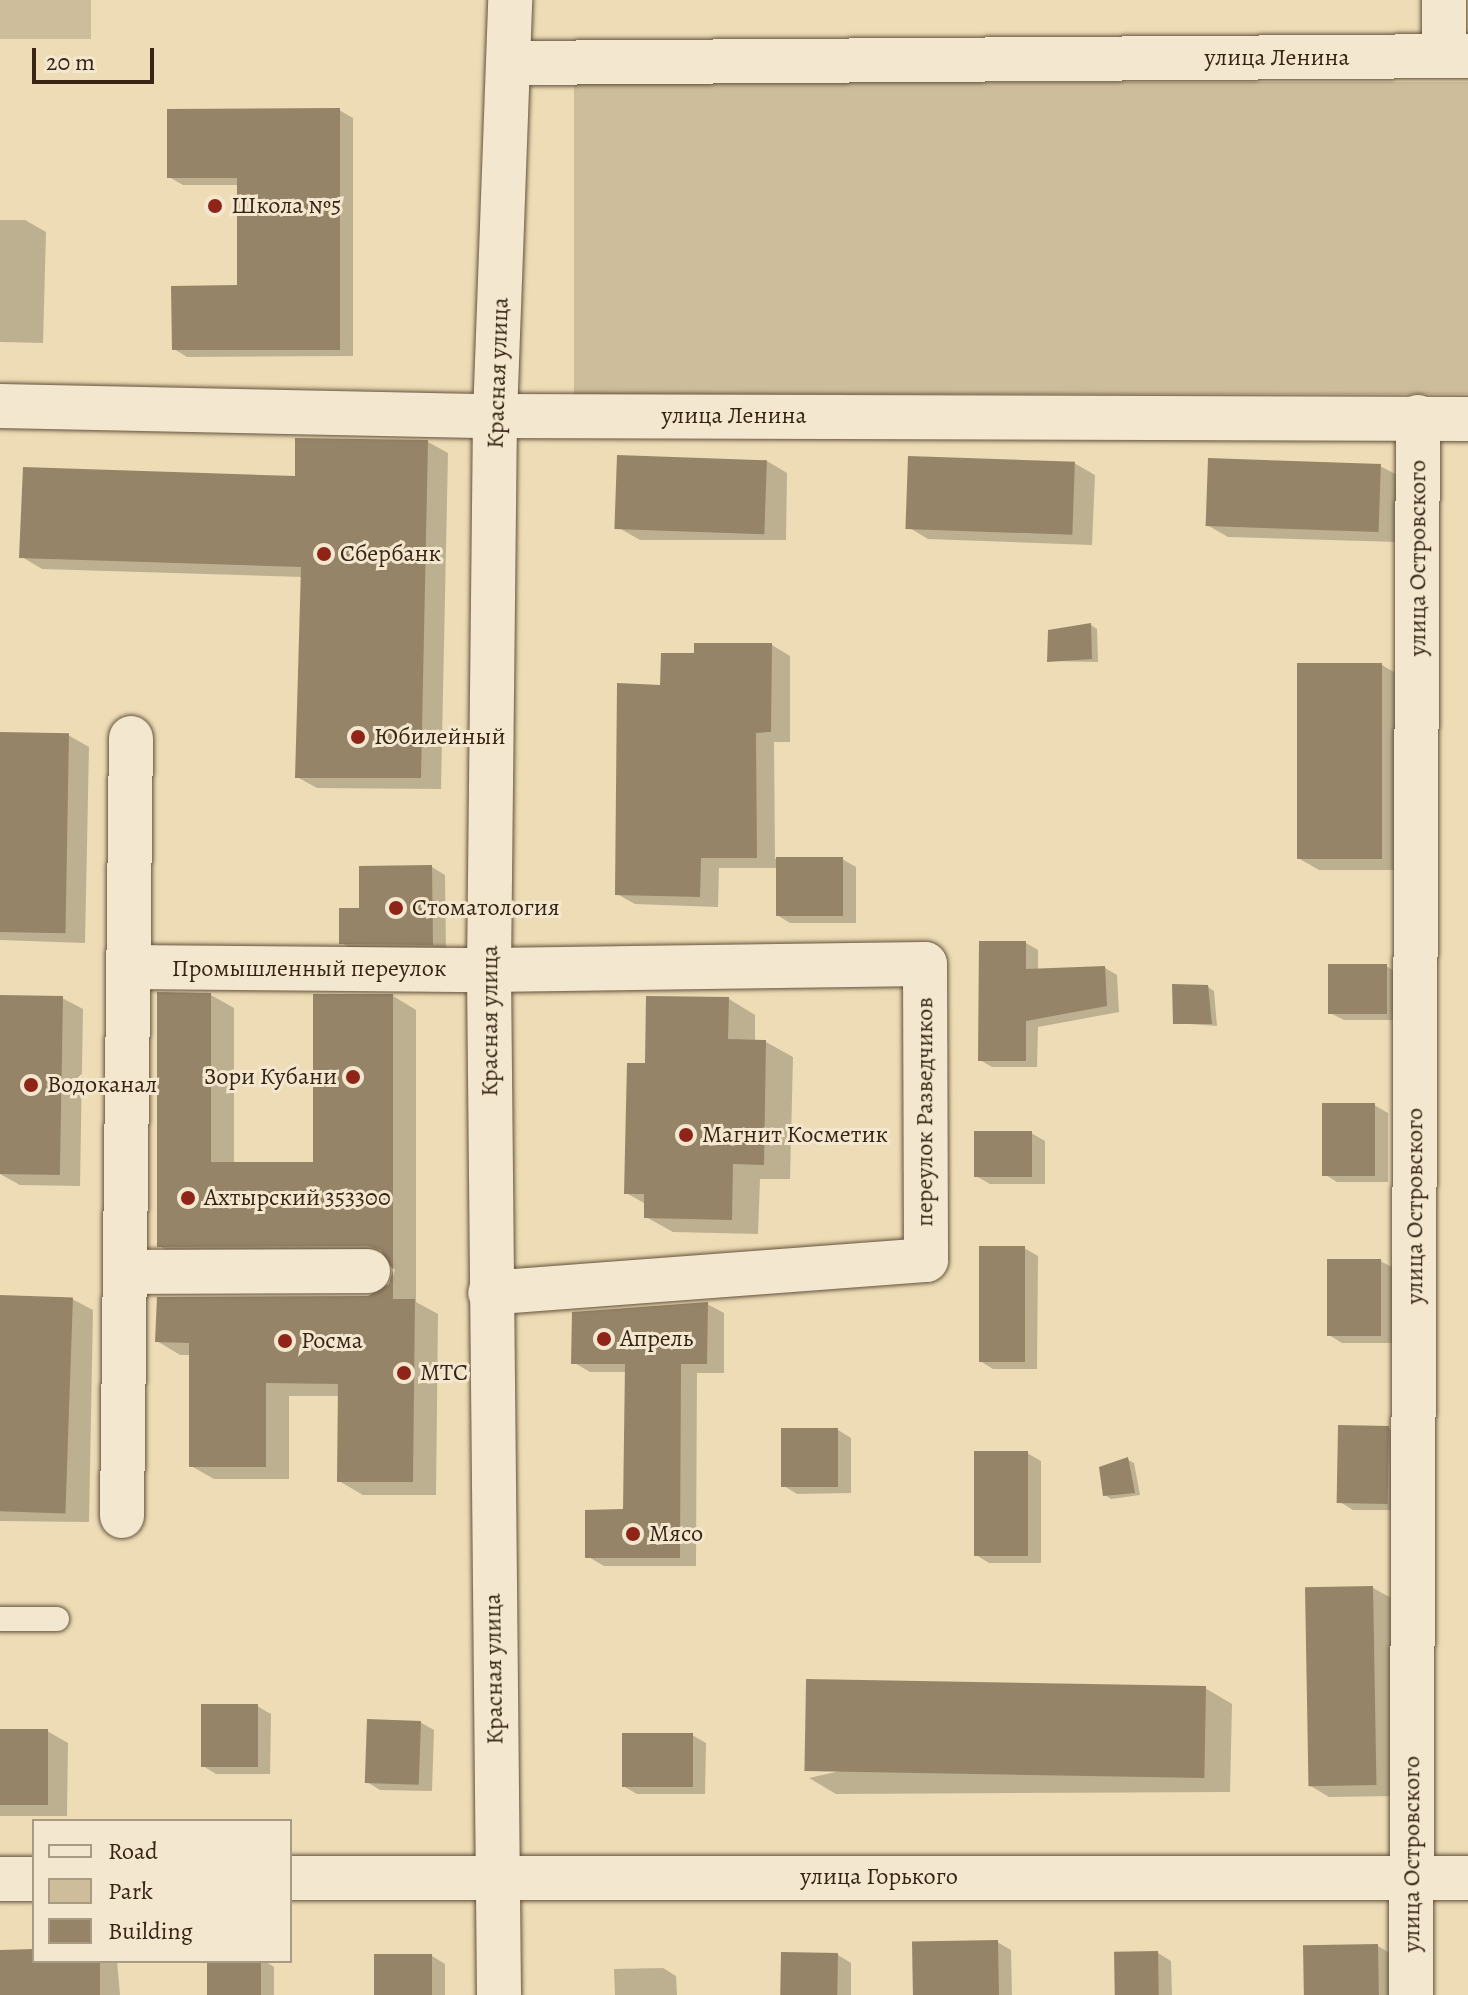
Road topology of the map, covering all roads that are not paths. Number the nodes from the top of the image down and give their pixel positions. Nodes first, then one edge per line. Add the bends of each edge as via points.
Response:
1 (510, 0) edge
2 (1444, 0) edge
3 (1456, 56) edge
4 (509, 63) junction
5 (0, 406) edge
6 (495, 416) junction
7 (1418, 417) junction
8 (1468, 419) edge
9 (131, 738) dead end
10 (128, 967) junction
11 (489, 970) junction
12 (368, 1271) dead end
13 (125, 1272) junction
14 (490, 1293) junction
15 (122, 1516) dead end
16 (0, 1619) edge
17 (57, 1619) dead end
18 (497, 1877) junction
19 (292, 1878) edge
20 (1412, 1878) junction
21 (1468, 1878) edge
22 (0, 1879) edge
23 (32, 1879) edge
24 (499, 1995) edge
25 (1411, 1995) edge

1 - 4 street, Красная улица
2 - 3 street
3 - 4 street, улица Ленина
4 - 6 street, Красная улица
5 - 6 street, улица Ленина
6 - 7 street, улица Ленина
6 - 11 street, Красная улица
7 - 8 street, улица Ленина
7 - 20 street, улица Островского
9 - 10 street
10 - 11 street, Промышленный переулок
10 - 13 street
11 - 14 street, Красная улица
11 - 14 street, переулок Разведчиков via 925,964 926,1213 926,1260
12 - 13 street
13 - 15 street
14 - 18 street, Красная улица
16 - 17 lane
18 - 19 street, улица Горького
18 - 20 street, улица Горького
18 - 24 street, Красная улица
20 - 21 street, улица Горького
20 - 25 street, улица Островского
22 - 23 street

